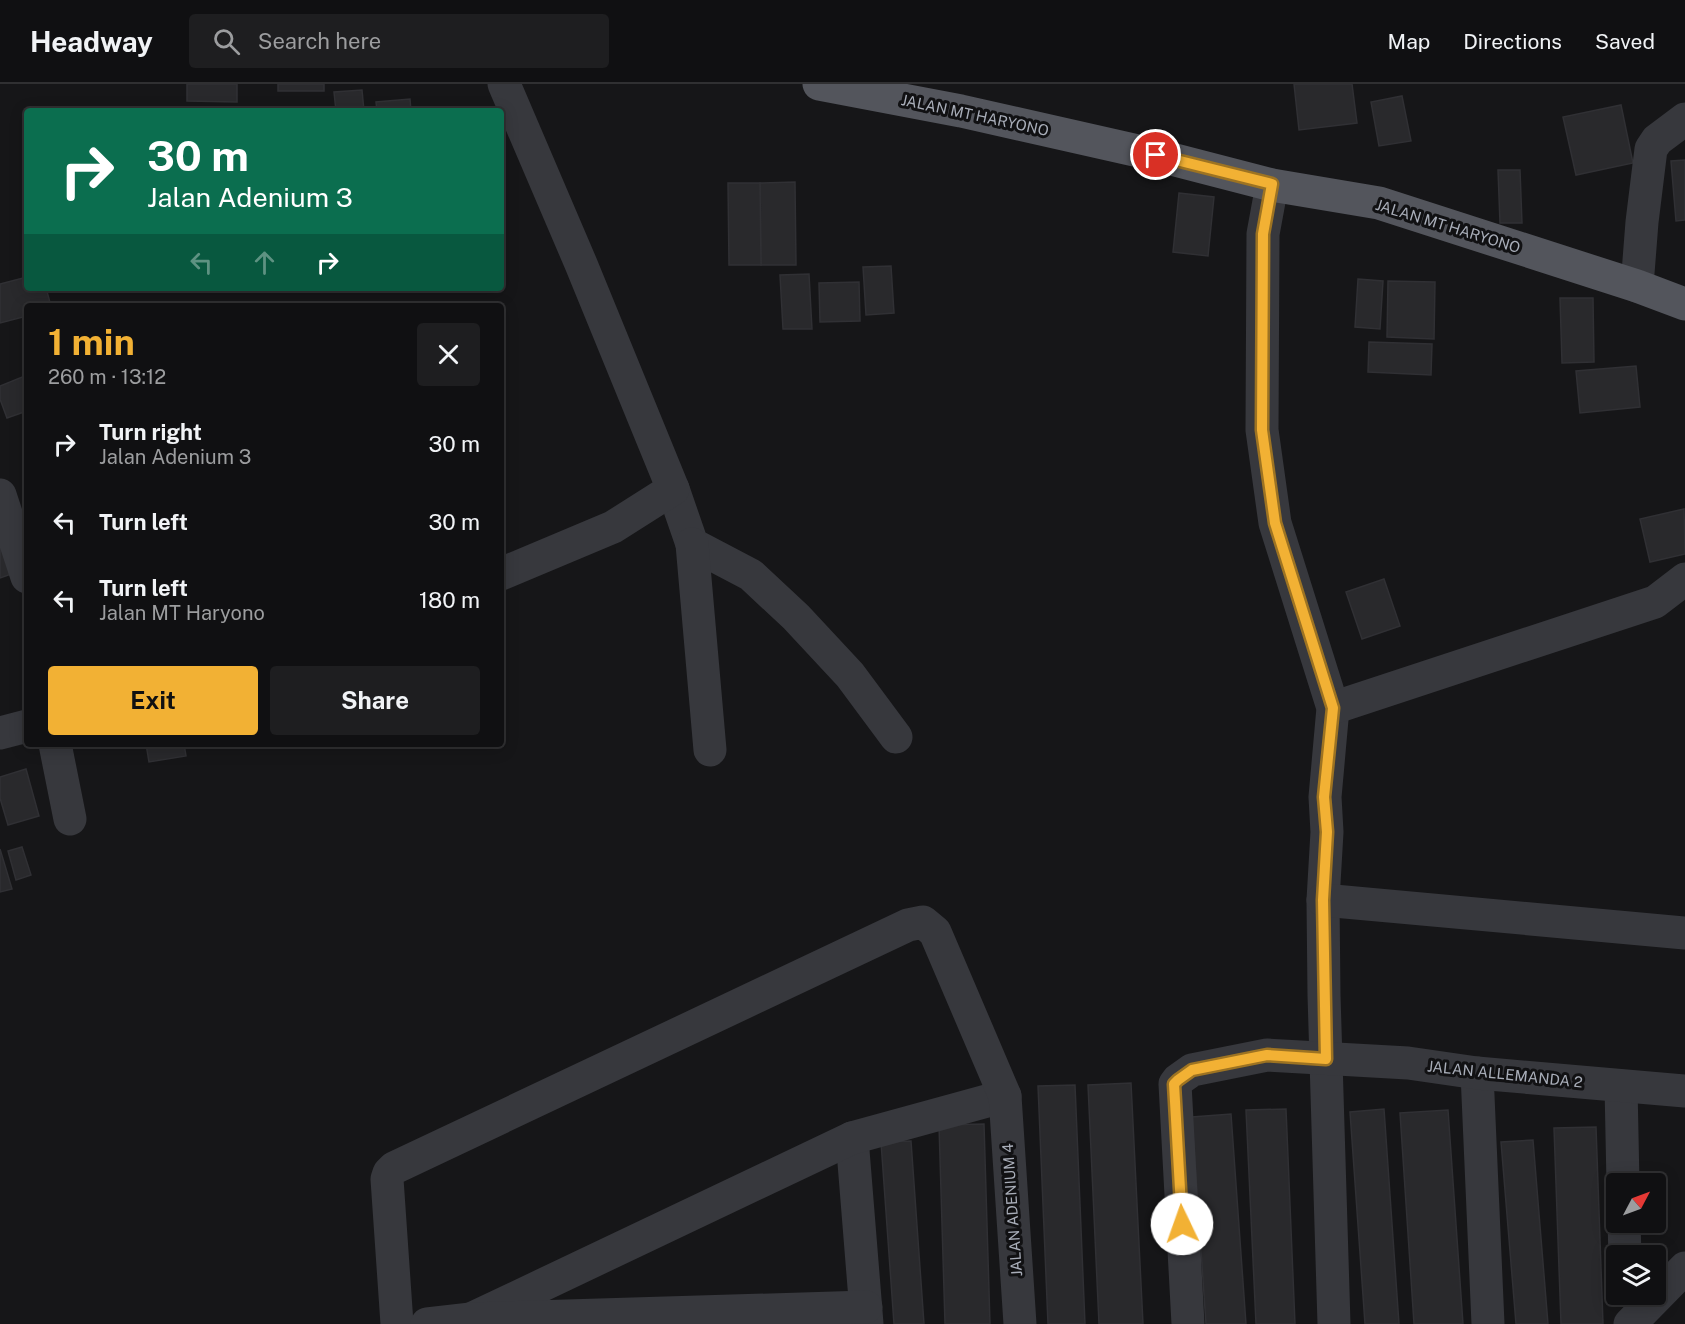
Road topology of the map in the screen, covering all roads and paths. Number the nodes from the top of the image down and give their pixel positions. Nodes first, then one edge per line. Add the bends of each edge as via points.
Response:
1 (504, 84) edge
2 (826, 85) edge
3 (1685, 119) edge
4 (1272, 184) junction
5 (1637, 286) junction
6 (1685, 304) edge
7 (673, 489) junction
8 (0, 495) edge
9 (692, 544) junction
10 (24, 568) edge
11 (504, 573) edge
12 (1685, 579) edge
13 (1333, 708) junction
14 (24, 727) edge
15 (0, 733) edge
16 (896, 737) dead end
17 (56, 747) edge
18 (710, 750) dead end
19 (70, 819) dead end
20 (1324, 889) junction
21 (1685, 933) edge
22 (1326, 1059) junction
23 (1477, 1072) junction
24 (1621, 1086) junction
25 (1685, 1091) edge
26 (1005, 1096) junction
27 (852, 1138) junction
28 (1623, 1173) edge
29 (1685, 1268) edge
30 (1627, 1305) edge
31 (866, 1315) edge
32 (471, 1319) junction
33 (397, 1324) edge
34 (427, 1324) edge
35 (1020, 1324) edge
36 (1188, 1324) edge
37 (1334, 1324) edge
38 (1488, 1324) edge
39 (1628, 1324) edge

1 - 7 street
2 - 4 main road, JALAN MT HARYONO via 961,111
3 - 5 street via 1651,149
4 - 5 main road, JALAN MT HARYONO via 1379,203
4 - 13 street via 1263,234 1262,430 1275,523
5 - 6 main road, JALAN MT HARYONO
7 - 9 street
7 - 11 street via 613,527
8 - 10 street
9 - 16 street via 751,575 796,617 850,675
9 - 18 street
12 - 13 street via 1655,602
13 - 20 street via 1324,797
14 - 15 street
17 - 19 street
20 - 21 street
20 - 22 street
22 - 23 street, JALAN ALLEMANDA 2 via 1408,1063
22 - 36 street, JALAN ALLEMANDA 2 via 1267,1055 1192,1070 1174,1084
22 - 37 street
23 - 24 street, JALAN ALLEMANDA 2
23 - 38 street
24 - 25 street, JALAN ALLEMANDA 2
24 - 28 street
26 - 27 street
26 - 33 street, JALAN ADENIUM 4 via 935,932 923,922 908,925 394,1168 387,1179
26 - 35 street, JALAN ADENIUM 4
27 - 31 street
27 - 32 street
29 - 39 street
30 - 39 street
31 - 32 street
32 - 34 street

